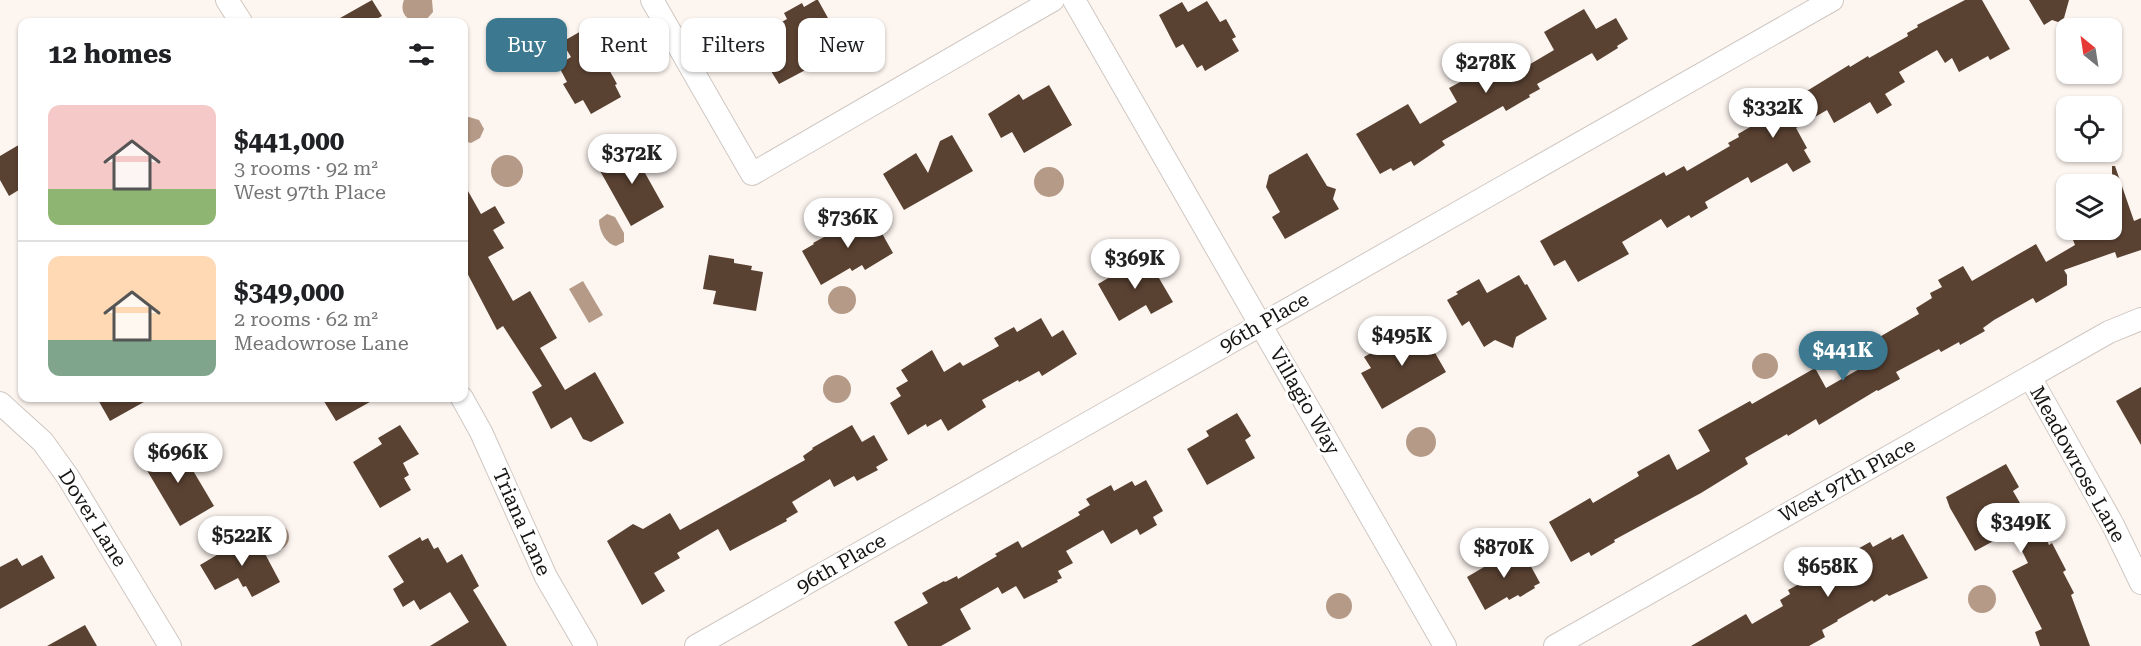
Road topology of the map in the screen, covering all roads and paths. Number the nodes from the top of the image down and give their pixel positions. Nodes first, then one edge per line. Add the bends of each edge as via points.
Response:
1 (227, 0) edge
2 (652, 0) edge
3 (1053, 0) edge
4 (1074, 0) edge
5 (1832, 0) edge
6 (238, 18) edge
7 (2141, 319) edge
8 (1261, 324) junction
9 (2030, 377) junction
10 (464, 402) edge
11 (0, 403) edge
12 (2141, 583) edge
13 (170, 646) edge
14 (585, 646) edge
15 (696, 646) edge
16 (1445, 646) edge
17 (1555, 646) edge

1 - 6 street
2 - 3 street via 752,174
4 - 8 street, Villagio Way
5 - 8 street, 96th Place
7 - 9 street, West 97th Place via 2109,332
8 - 15 street, 96th Place
8 - 16 street, Villagio Way
9 - 12 street, Meadowrose Lane
9 - 17 street, West 97th Place
10 - 14 street, Triana Lane via 546,576
11 - 13 street, Dover Lane via 30,429 68,477

